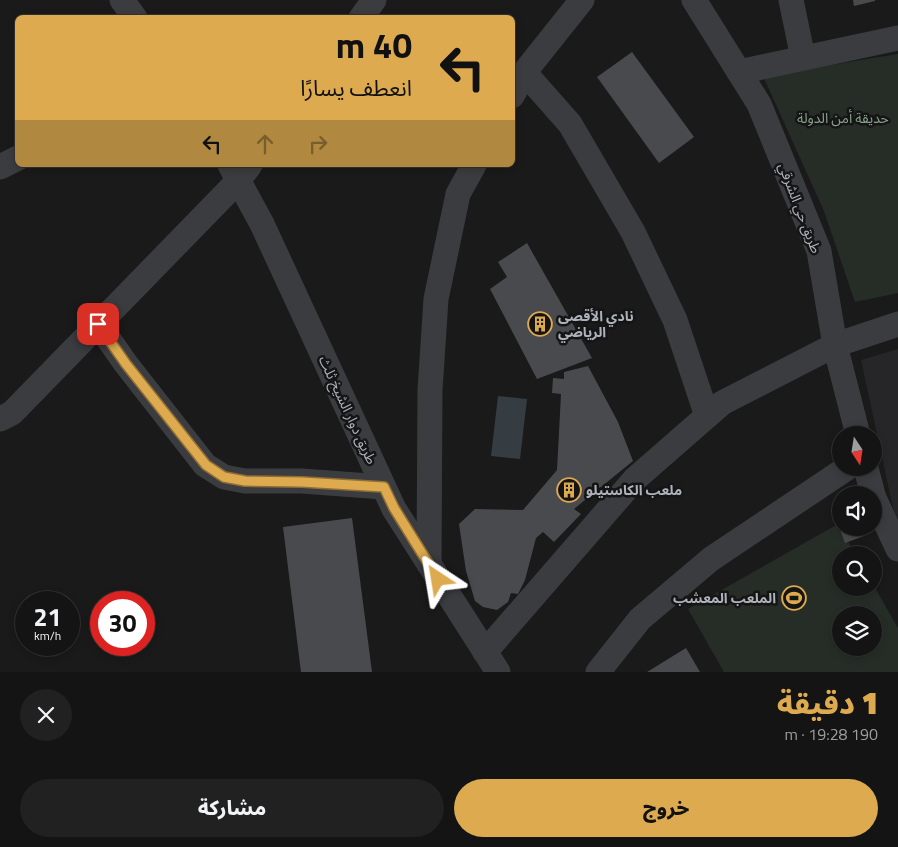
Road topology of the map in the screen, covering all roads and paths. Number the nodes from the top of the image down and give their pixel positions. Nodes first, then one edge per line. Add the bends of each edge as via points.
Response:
1 (122, 0) edge
2 (374, 0) edge
3 (582, 0) edge
4 (694, 0) edge
5 (791, 0) edge
6 (133, 15) edge
7 (363, 15) edge
8 (898, 38) edge
9 (803, 58) junction
10 (739, 72) junction
11 (525, 73) junction
12 (515, 91) edge
13 (15, 160) edge
14 (0, 167) edge
15 (473, 167) edge
16 (240, 170) edge
17 (98, 324) junction
18 (898, 324) edge
19 (835, 345) junction
20 (707, 416) junction
21 (0, 419) edge
22 (856, 426) edge
23 (835, 476) edge
24 (384, 487) junction
25 (882, 516) edge
26 (898, 550) edge
27 (429, 564) junction
28 (492, 662) edge
29 (598, 672) edge

1 - 6 street
2 - 7 street
3 - 11 street
4 - 10 street, طريق حي الشرقي
5 - 9 street
8 - 9 street
9 - 10 street
10 - 19 street, طريق حي الشرقي via 759,104 819,252
11 - 12 street
11 - 20 street via 570,124 633,232 675,320
13 - 14 street
15 - 27 street via 458,194 436,299 430,390
16 - 17 street
16 - 24 street, طريق دوار الشيخ ثلث
17 - 21 street via 12,413
17 - 24 street via 206,465 224,477 245,481
18 - 19 street
19 - 20 street via 722,403
19 - 22 street, طريق حي الشرقي
20 - 28 street via 635,479
23 - 29 street via 711,559 640,619
24 - 27 street, طريق دوار الشيخ ثلث
25 - 26 street
27 - 28 street, طريق دوار الشيخ ثلث

